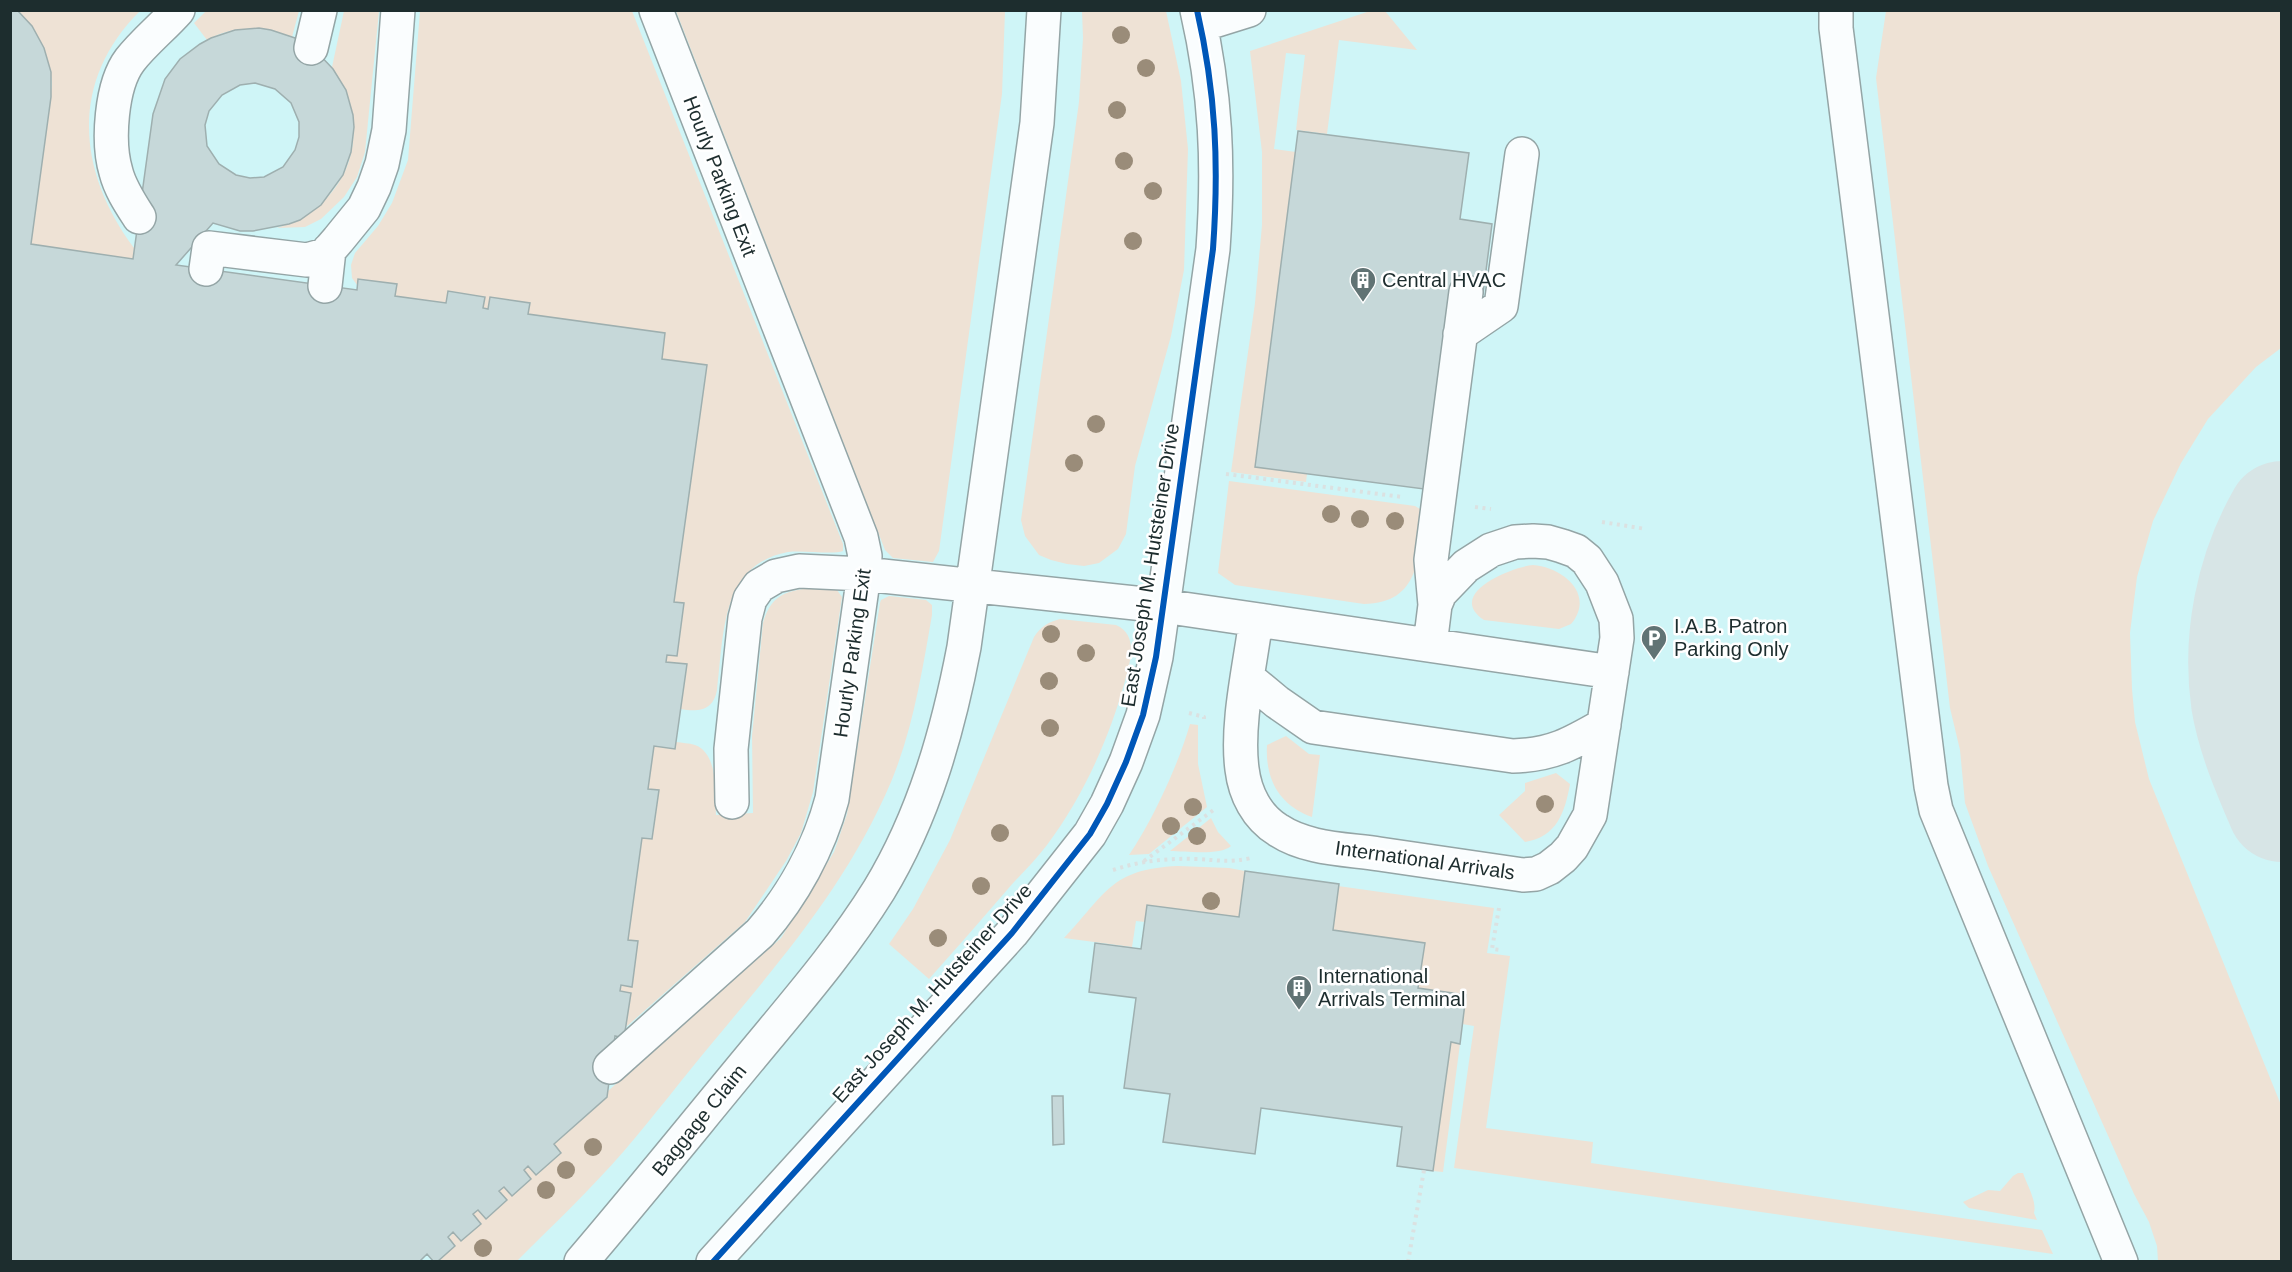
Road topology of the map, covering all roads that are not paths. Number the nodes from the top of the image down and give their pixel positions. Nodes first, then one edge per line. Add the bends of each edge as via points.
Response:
1 (178, 10) edge
2 (320, 10) edge
3 (399, 10) edge
4 (656, 10) edge
5 (1044, 10) edge
6 (1249, 10) edge
7 (1836, 10) edge
8 (1199, 18) edge
9 (311, 48) dead end
10 (1522, 154) dead end
11 (139, 217) dead end
12 (329, 250) junction
13 (206, 269) dead end
14 (325, 286) dead end
15 (1466, 292) dead end
16 (1460, 334) junction
17 (864, 574) junction
18 (973, 586) junction
19 (1435, 605) junction
20 (1163, 606) junction
21 (1257, 620) junction
22 (1430, 645) junction
23 (1612, 672) junction
24 (1248, 678) junction
25 (1604, 725) junction
26 (732, 802) dead end
27 (610, 1067) dead end
28 (581, 1262) edge
29 (713, 1262) edge
30 (2121, 1262) edge

1 - 11 street via 129,62 115,95 115,170
2 - 9 street
3 - 12 street via 389,130 382,164 364,208
4 - 17 street, Hourly Parking Exit via 861,537
5 - 18 street, Baggage Claim via 1037,123
6 - 8 street
7 - 30 street via 1936,810
8 - 20 street, East Joseph M. Hutsteiner Drive via 1216,131 1214,249
10 - 16 street via 1501,306
12 - 13 street via 291,269 209,248
12 - 14 street
15 - 16 street
16 - 19 street via 1431,560
17 - 18 street
17 - 26 street via 788,572 759,586 750,599 742,635 731,749
17 - 27 street, Hourly Parking Exit via 832,799 809,860 760,933
18 - 20 street
18 - 28 street, Baggage Claim via 954,700 935,766 917,813 879,889 817,976
19 - 22 street
19 - 23 street, International Arrivals via 1456,574 1491,550 1533,541 1576,551 1596,571 1616,619
20 - 21 street
20 - 29 street, East Joseph M. Hutsteiner Drive via 1143,715 1121,772 1090,834 1012,933
21 - 22 street
21 - 24 street, International Arrivals
22 - 23 street
23 - 25 street, International Arrivals
24 - 25 street via 1313,727 1513,756 1552,752
24 - 25 street, International Arrivals via 1241,732 1242,771 1252,803 1277,830 1313,844 1523,875 1550,868 1583,830 1590,815

